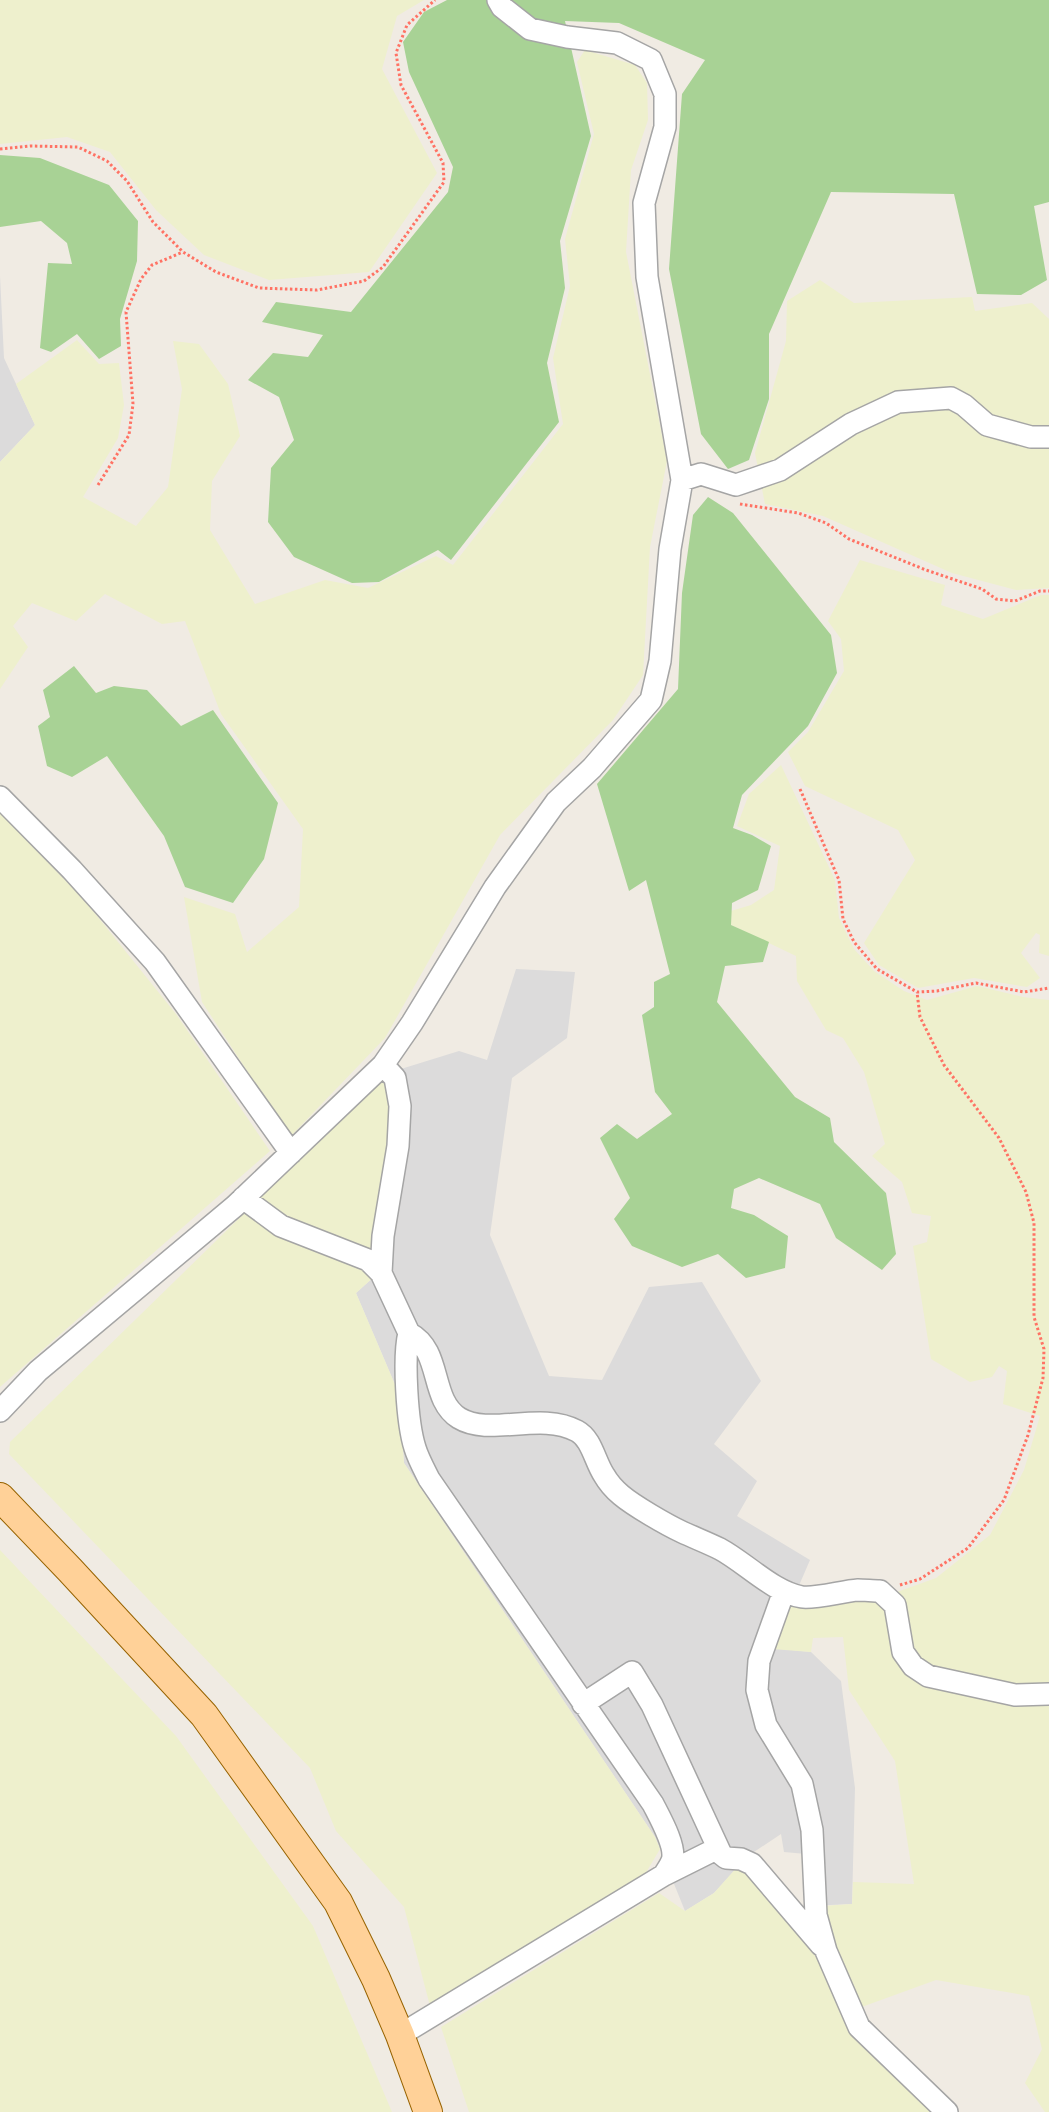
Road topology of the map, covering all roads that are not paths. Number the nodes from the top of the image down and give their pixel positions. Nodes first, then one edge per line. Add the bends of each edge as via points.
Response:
1 (498, 0) edge
2 (1049, 436) edge
3 (682, 480) junction
4 (0, 797) edge
5 (383, 1065) junction
6 (291, 1152) junction
7 (243, 1198) junction
8 (381, 1274) junction
9 (409, 1333) junction
10 (0, 1411) edge
11 (0, 1497) edge
12 (784, 1591) junction
13 (1049, 1694) edge
14 (584, 1704) junction
15 (718, 1848) junction
16 (664, 1875) junction
17 (826, 1951) junction
18 (400, 2035) junction
19 (428, 2112) edge
20 (947, 2112) edge

1 - 3 street via 502,7 530,29 567,38 616,43 651,60 665,94 665,127 644,204 647,277
2 - 3 street via 1031,437 987,424 951,398 898,402 851,424 780,470 736,485 701,474
3 - 5 street via 670,549 660,661 651,700 592,768 556,802 495,887
4 - 6 street via 155,962
5 - 6 street
5 - 8 street via 396,1078 400,1106 398,1146 382,1236
6 - 7 street
7 - 8 street via 281,1226 368,1260
7 - 10 street via 38,1371
8 - 9 street
9 - 12 street via 419,1338 431,1358 440,1392 459,1418 476,1425 544,1422 580,1432 594,1452 603,1474 620,1495 680,1531 721,1549
9 - 14 street via 406,1346 410,1422 415,1448 428,1479
11 - 18 main road via 204,1715 338,1902
12 - 13 street via 803,1597 859,1590 880,1591 895,1605 903,1652 913,1666 928,1676 1015,1695
12 - 17 street via 759,1662 757,1690 766,1725 802,1784 812,1830 816,1915
14 - 15 street via 632,1672 652,1705
14 - 16 street via 664,1824 673,1851 673,1860
15 - 16 street
15 - 17 street via 726,1858 752,1864
16 - 18 street
17 - 20 street via 859,2028
18 - 19 main road

